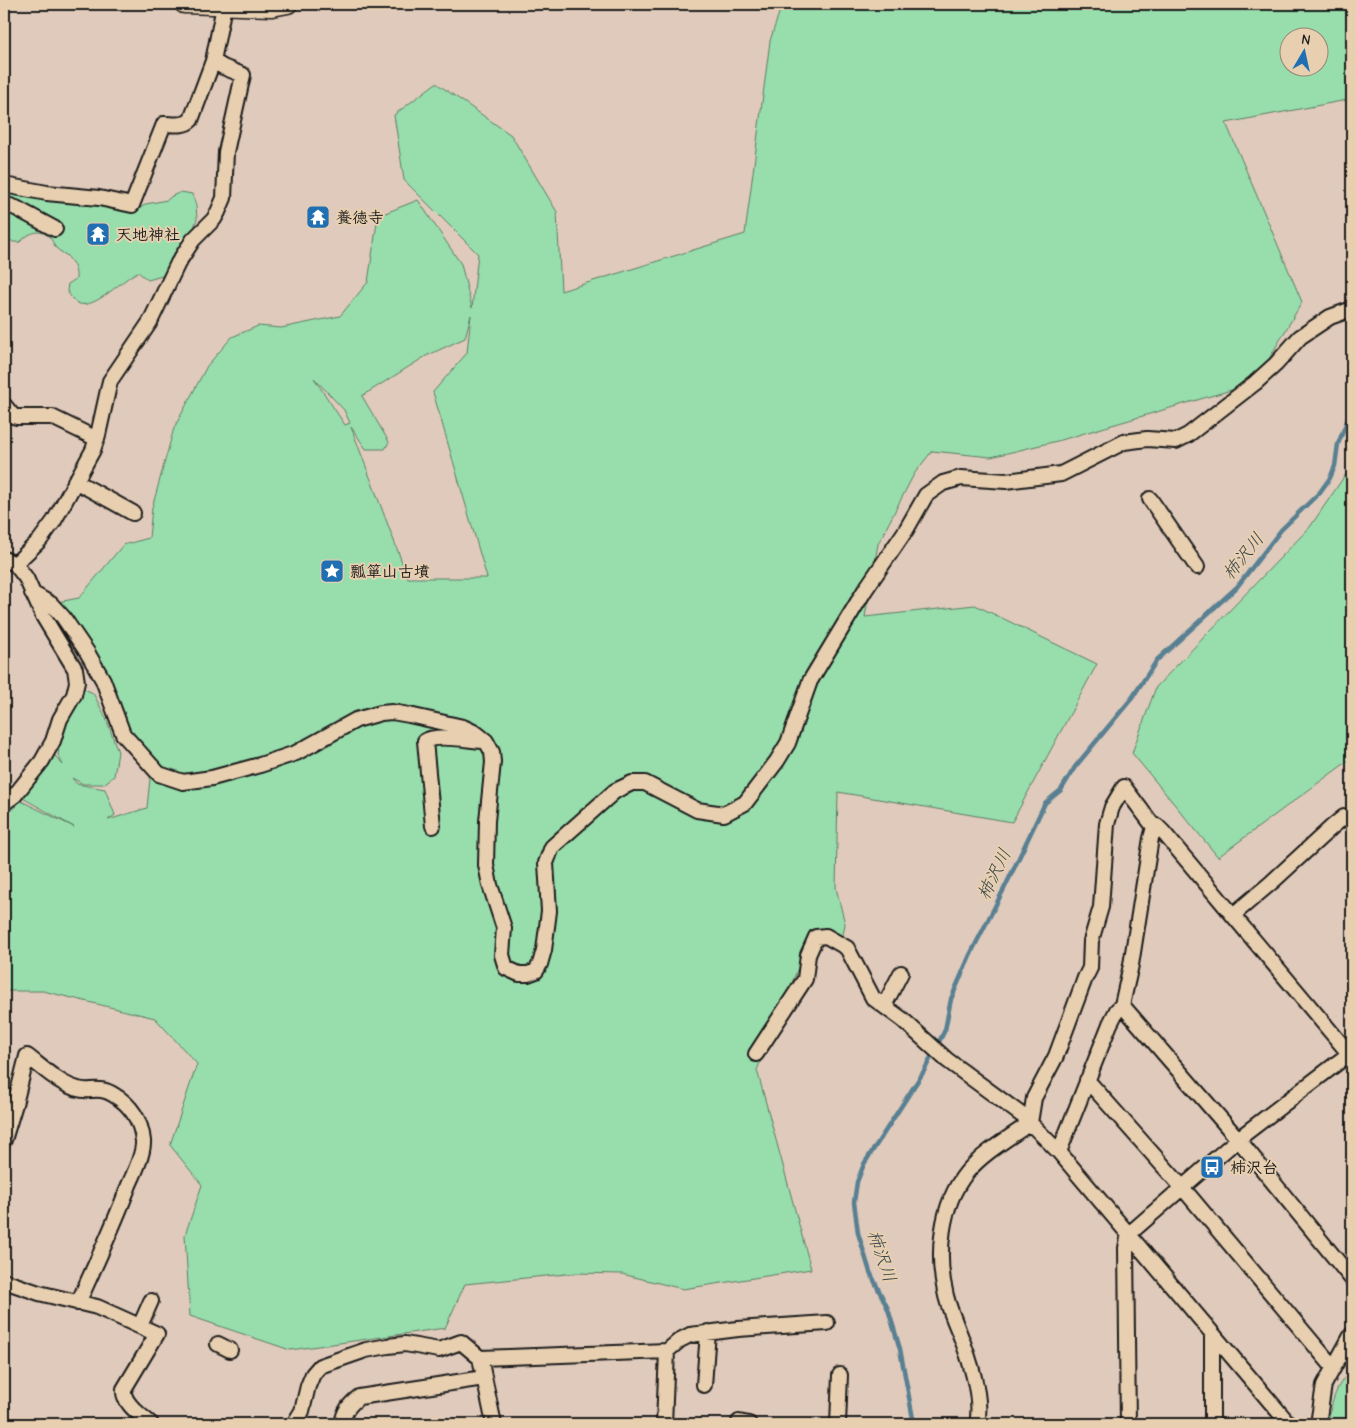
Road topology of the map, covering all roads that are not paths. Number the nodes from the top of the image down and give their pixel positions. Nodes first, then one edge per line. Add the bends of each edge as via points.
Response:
1 (184, 4) edge
2 (288, 4) edge
3 (224, 6) junction
4 (213, 61) junction
5 (4, 185) edge
6 (4, 204) edge
7 (55, 229) dead end
8 (1352, 309) edge
9 (4, 406) edge
10 (97, 439) junction
11 (75, 481) junction
12 (1150, 499) dead end
13 (133, 513) dead end
14 (9, 562) edge
15 (1197, 567) dead end
16 (32, 593) junction
17 (486, 741) junction
18 (4, 803) edge
19 (1352, 817) edge
20 (433, 826) dead end
21 (1154, 827) junction
22 (1233, 915) junction
23 (901, 974) dead end
24 (1122, 1005) junction
25 (884, 1006) junction
26 (756, 1054) dead end
27 (1351, 1056) edge
28 (1087, 1080) junction
29 (10, 1103) edge
30 (1030, 1123) junction
31 (1238, 1139) junction
32 (4, 1140) edge
33 (1059, 1152) junction
34 (1182, 1188) junction
35 (1129, 1234) junction
36 (1352, 1279) edge
37 (4, 1281) edge
38 (151, 1301) dead end
39 (78, 1304) junction
40 (827, 1323) dead end
41 (140, 1326) junction
42 (708, 1332) junction
43 (1212, 1333) junction
44 (1352, 1334) edge
45 (667, 1351) junction
46 (480, 1358) junction
47 (1333, 1367) junction
48 (840, 1375) dead end
49 (484, 1378) junction
50 (704, 1384) dead end
51 (151, 1424) edge
52 (294, 1424) edge
53 (342, 1424) edge
54 (494, 1424) edge
55 (664, 1424) edge
56 (838, 1424) edge
57 (977, 1424) edge
58 (1128, 1424) edge
59 (1212, 1424) edge
60 (1289, 1424) edge
61 (1318, 1424) edge

1 - 3 main road
2 - 3 main road
3 - 4 street
4 - 5 street via 188,124 164,124 132,205
4 - 10 street via 243,75 226,152 224,198 214,219 193,240 178,262 150,322 110,381
6 - 7 street
8 - 17 street via 1330,316 1300,337 1255,383 1176,441 1147,439 1124,442 1061,474 1006,481 962,478 943,483 926,495 810,681 788,743 778,761 744,803 724,814 697,810 645,783 632,783 615,791 552,847 546,863 549,911 544,950 536,971 528,974 518,974 506,968 502,956 504,928 487,876 485,852 493,762
9 - 10 street via 14,416 52,418
10 - 11 street
11 - 13 street
11 - 14 street via 40,540
12 - 15 street
14 - 16 street via 26,578
16 - 17 street via 51,604 87,652 103,680 123,734 159,774 183,782 212,778 296,753 356,720 381,713 409,715 463,728
16 - 18 street via 75,669 77,682 74,695 42,761 15,795
17 - 20 street via 441,738 425,741
19 - 22 street via 1344,817 1333,826
21 - 22 street via 1163,832
21 - 24 street
21 - 30 street via 1124,787 1112,807 1107,824 1101,907 1091,941 1090,968 1056,1056 1034,1098
22 - 27 street
23 - 25 street
24 - 28 street via 1110,1024
24 - 31 street
25 - 26 street via 873,998 847,948 826,936 816,937 808,955 805,979
25 - 30 street via 947,1060
27 - 31 street
28 - 33 street
28 - 34 street
29 - 32 street
29 - 39 street via 27,1056 60,1081 79,1090 98,1088 113,1094 130,1107 138,1121 143,1143 136,1167
30 - 33 street
30 - 57 street via 968,1171 947,1208 943,1226 943,1280 969,1359 977,1398
31 - 34 street
31 - 36 street
33 - 35 street
34 - 35 street
34 - 47 street
35 - 43 street
35 - 58 street via 1126,1248
37 - 39 street
38 - 41 street
39 - 41 street via 98,1307
40 - 42 street
41 - 51 street via 157,1334 123,1395
42 - 45 street via 690,1335
42 - 50 street
43 - 59 street
43 - 60 street
44 - 47 street
45 - 46 street
45 - 55 street
46 - 49 street
46 - 52 street via 461,1342 440,1350 404,1344 366,1350 320,1366 313,1374 302,1412
47 - 61 street via 1324,1386
48 - 56 street
49 - 53 street via 359,1397 348,1406
49 - 54 street

